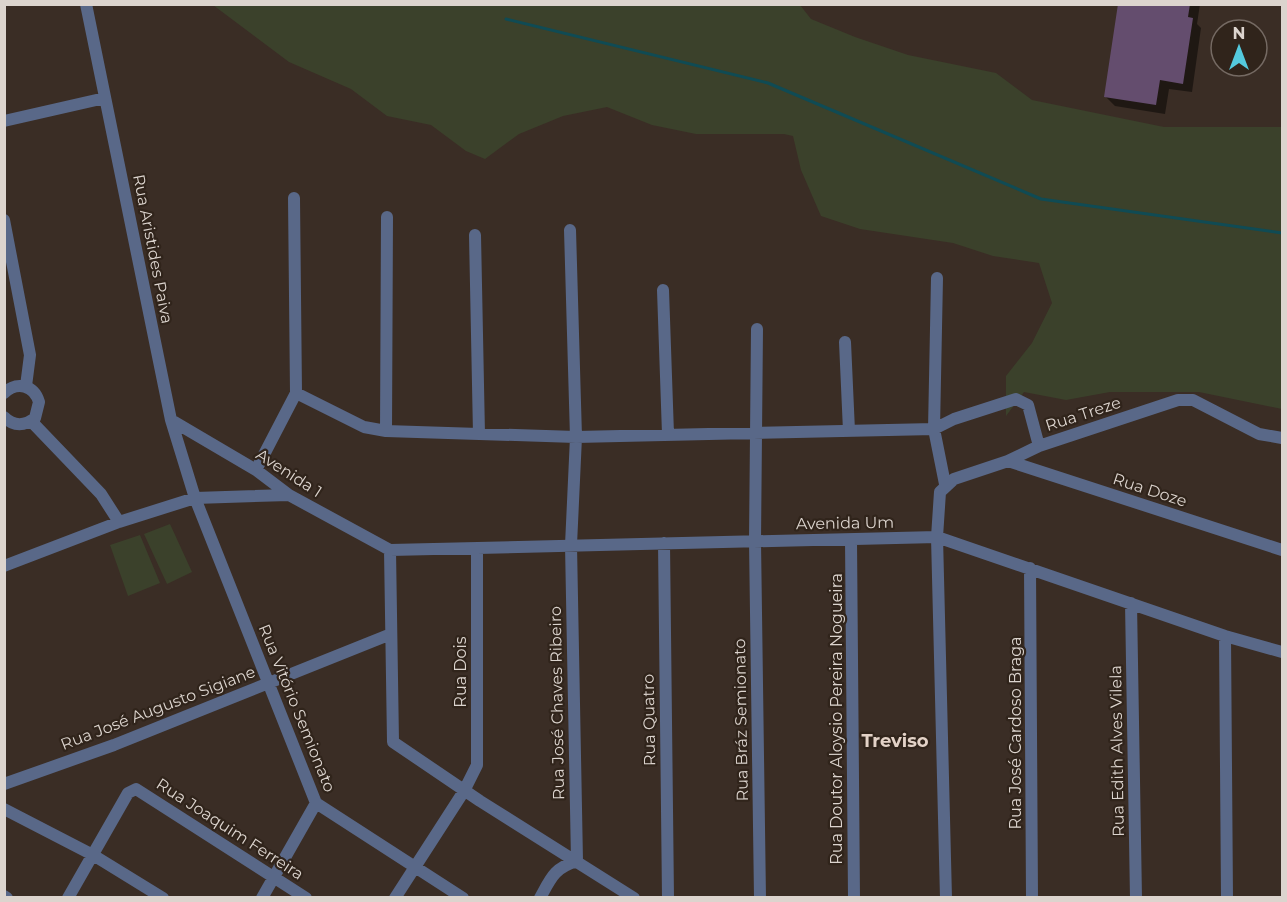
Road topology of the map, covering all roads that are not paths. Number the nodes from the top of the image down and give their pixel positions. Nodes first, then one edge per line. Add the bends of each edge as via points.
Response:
1 (86, 4) edge
2 (105, 98) junction
3 (4, 121) edge
4 (294, 198) dead end
5 (387, 217) dead end
6 (4, 220) edge
7 (570, 230) dead end
8 (475, 235) dead end
9 (937, 278) dead end
10 (663, 290) dead end
11 (757, 329) dead end
12 (845, 342) dead end
13 (26, 386) junction
14 (5, 391) edge
15 (296, 393) junction
16 (171, 420) junction
17 (31, 421) junction
18 (6, 423) edge
19 (934, 429) junction
20 (386, 431) junction
21 (849, 431) junction
22 (756, 432) junction
23 (668, 434) junction
24 (479, 435) junction
25 (576, 436) junction
26 (1282, 438) edge
27 (1039, 446) junction
28 (1008, 461) junction
29 (256, 470) junction
30 (945, 484) junction
31 (290, 495) junction
32 (195, 498) junction
33 (119, 522) junction
34 (937, 537) junction
35 (851, 540) junction
36 (754, 541) junction
37 (664, 543) junction
38 (571, 545) junction
39 (390, 550) junction
40 (477, 550) junction
41 (1282, 550) edge
42 (4, 566) edge
43 (1030, 568) junction
44 (1131, 603) junction
45 (391, 634) junction
46 (1225, 636) junction
47 (1282, 652) edge
48 (269, 682) junction
49 (4, 784) edge
50 (464, 791) junction
51 (316, 803) junction
52 (4, 809) edge
53 (93, 855) junction
54 (577, 861) junction
55 (415, 867) junction
56 (273, 878) junction
57 (68, 897) edge
58 (163, 897) edge
59 (261, 897) edge
60 (306, 897) edge
61 (395, 897) edge
62 (464, 897) edge
63 (540, 897) edge
64 (634, 897) edge
65 (668, 897) edge
66 (760, 897) edge
67 (854, 897) edge
68 (946, 897) edge
69 (1032, 897) edge
70 (1136, 897) edge
71 (1227, 897) edge

1 - 2 street, Rua Aristides Paiva
2 - 3 street
2 - 16 street, Rua Aristides Paiva
4 - 15 street
5 - 20 street
6 - 13 street via 30,355
7 - 25 street, Rua José Chaves Ribeiro
8 - 24 street
9 - 19 street
10 - 23 street
11 - 22 street, Rua Bráz Semionato
12 - 21 street
13 - 14 street
13 - 17 street via 39,402 38,413
15 - 20 street via 364,427
15 - 29 street
16 - 29 street, Avenida 1
16 - 32 street, Rua Aristides Paiva
17 - 18 street
17 - 33 street via 101,494
19 - 21 street
19 - 27 street via 1016,399 1029,405
19 - 30 street
20 - 24 street
21 - 22 street
22 - 23 street
22 - 36 street, Rua Bráz Semionato
23 - 25 street
24 - 25 street
25 - 38 street, Rua José Chaves Ribeiro
26 - 27 street, Rua Treze via 1259,435 1193,400 1178,400
27 - 28 street, Rua Treze
28 - 30 street, Rua Treze
28 - 41 street, Rua Doze
29 - 31 street, Avenida 1
30 - 34 street via 940,492
31 - 32 street
31 - 39 street, Avenida 1
32 - 33 street
32 - 48 street, Rua Vitório Semionato
33 - 42 street
34 - 35 street, Avenida Um
34 - 43 street, Avenida Um
34 - 68 street
35 - 36 street, Avenida Um
35 - 67 street, Rua Doutor Aloysio Pereira Nogueira
36 - 37 street, Avenida Um
36 - 66 street, Rua Bráz Semionato
37 - 38 street, Avenida Um
37 - 65 street, Rua Quatro
38 - 40 street, Avenida Um
38 - 54 street, Rua José Chaves Ribeiro
39 - 40 street, Avenida Um
39 - 45 street
40 - 50 street, Rua Dois via 477,765
43 - 44 street, Avenida Um
43 - 69 street, Rua José Cardoso Braga
44 - 46 street, Avenida Um
44 - 70 street, Rua Edith Alves Vilela
45 - 48 street, Rua José Augusto Sigiane
45 - 50 street via 393,742
46 - 47 street, Avenida Um
46 - 71 street
48 - 49 street, Rua José Augusto Sigiane
48 - 51 street, Rua Vitório Semionato
50 - 54 street
50 - 55 street, Rua Dois
51 - 55 street, Rua Vitório Semionato
51 - 56 street
52 - 53 street
53 - 56 street, Rua Joaquim Ferreira via 128,793 136,789
53 - 57 street
53 - 58 street
54 - 63 street via 555,872
54 - 64 street
55 - 61 street, Rua Dois
55 - 62 street, Rua Vitório Semionato
56 - 59 street
56 - 60 street, Rua Joaquim Ferreira

